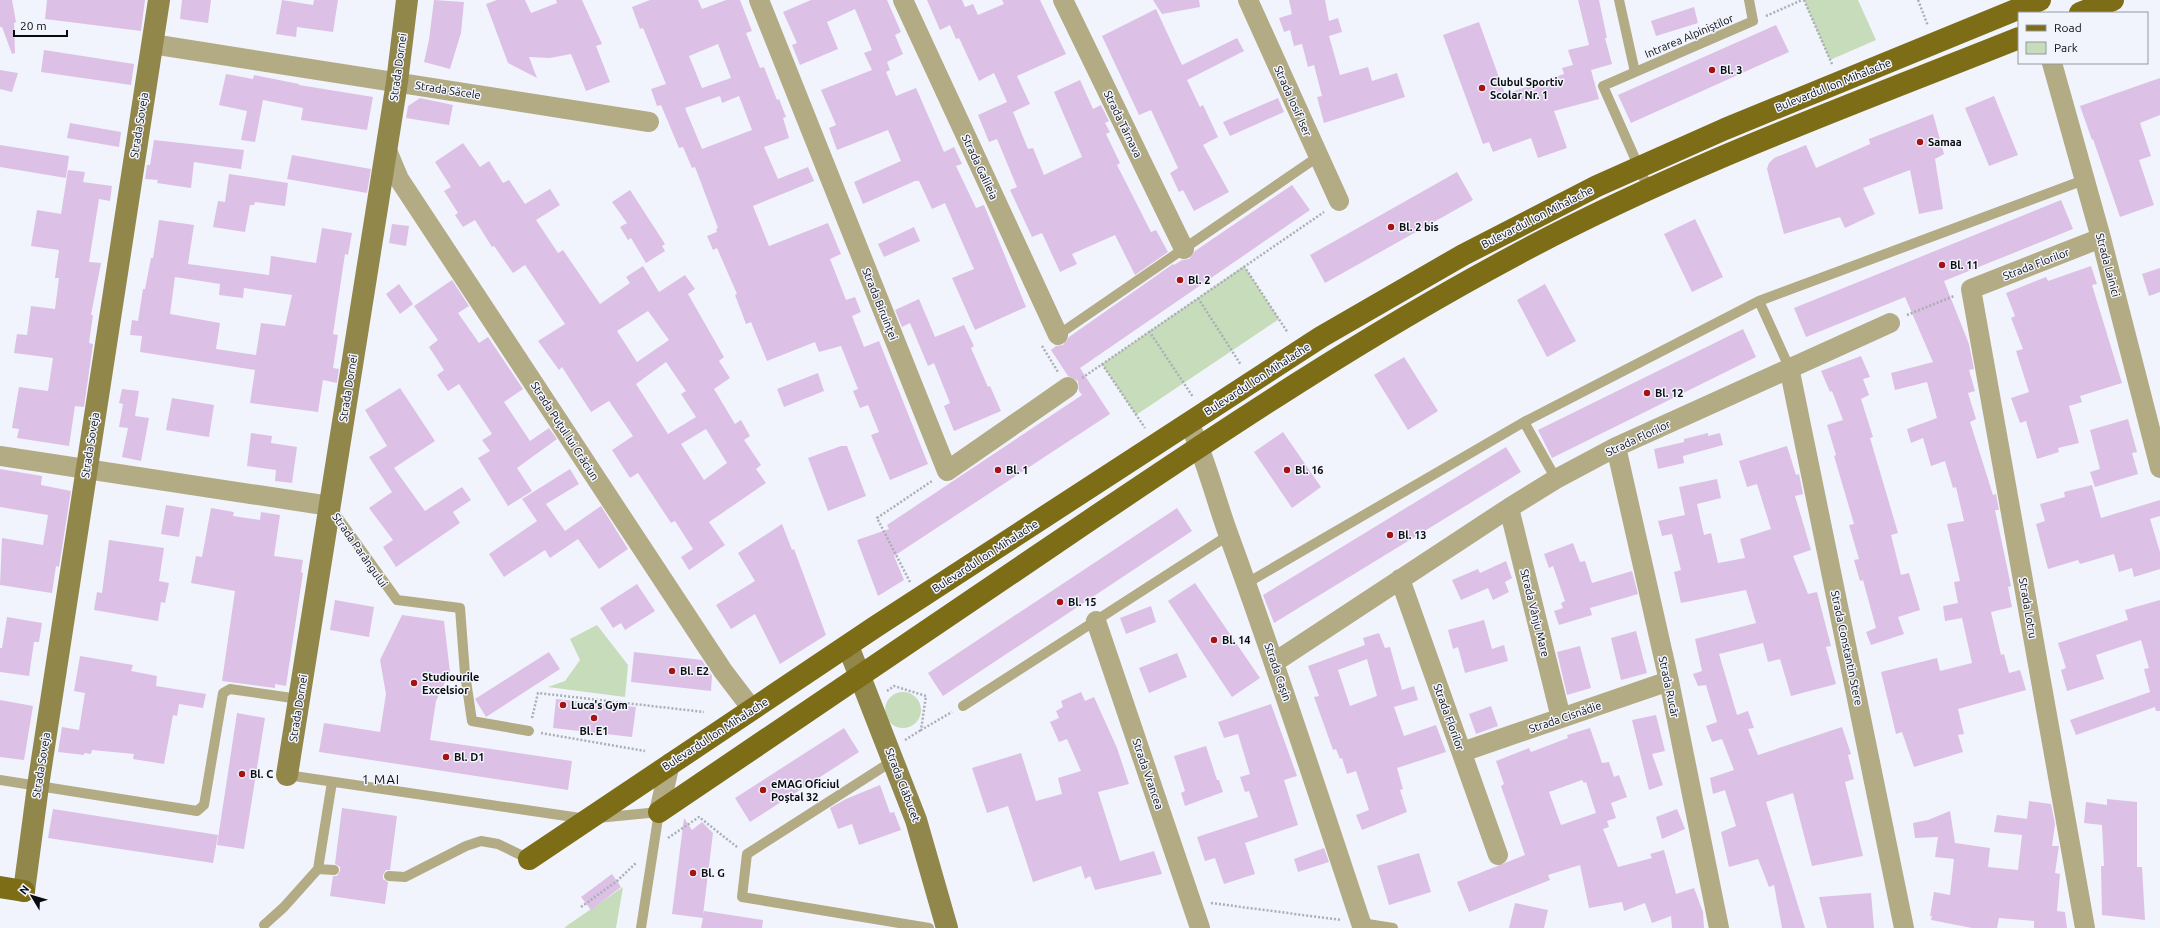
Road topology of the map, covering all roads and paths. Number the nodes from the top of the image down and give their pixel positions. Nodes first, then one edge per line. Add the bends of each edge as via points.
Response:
1 (159, 0) edge
2 (408, 0) edge
3 (759, 0) edge
4 (903, 0) edge
5 (1063, 0) edge
6 (1248, 0) edge
7 (1619, 0) edge
8 (1749, 0) edge
9 (1803, 0) edge
10 (1918, 0) edge
11 (2113, 0) edge
12 (2037, 5) edge
13 (2018, 12) edge
14 (2018, 12) edge
15 (2083, 12) edge
16 (1753, 21) junction
17 (2018, 38) edge
18 (1935, 43) junction
19 (152, 44) junction
20 (2052, 64) edge
21 (1635, 72) junction
22 (397, 82) junction
23 (1840, 83) junction
24 (649, 122) dead end
25 (386, 148) junction
26 (1319, 156) junction
27 (1639, 167) junction
28 (2084, 180) junction
29 (1649, 190) junction
30 (1339, 201) joint
31 (2101, 238) junction
32 (1184, 249) junction
33 (1244, 266) junction
34 (1971, 289) junction
35 (1198, 298) junction
36 (1758, 301) junction
37 (1890, 323) joint
38 (1149, 331) junction
39 (1288, 333) dead end
40 (1058, 335) junction
41 (1102, 364) junction
42 (1241, 365) dead end
43 (1789, 367) junction
44 (1068, 387) junction
45 (1193, 398) dead end
46 (1524, 422) junction
47 (1189, 423) junction
48 (1146, 430) dead end
49 (1200, 446) junction
50 (1616, 447) junction
51 (0, 456) edge
52 (2160, 468) edge
53 (87, 469) junction
54 (947, 471) junction
55 (1556, 479) junction
56 (330, 506) junction
57 (1509, 508) junction
58 (1229, 535) junction
59 (1400, 579) junction
60 (1247, 583) junction
61 (913, 587) dead end
62 (1096, 621) junction
63 (848, 646) junction
64 (1275, 662) junction
65 (859, 677) junction
66 (1669, 681) junction
67 (299, 699) junction
68 (870, 702) junction
69 (963, 706) joint
70 (752, 709) junction
71 (704, 712) dead end
72 (1562, 718) junction
73 (529, 731) junction
74 (645, 751) dead end
75 (1462, 752) junction
76 (894, 760) junction
77 (670, 763) junction
78 (287, 775) joint
79 (0, 780) edge
80 (332, 782) junction
81 (38, 786) junction
82 (659, 812) junction
83 (587, 819) junction
84 (653, 849) junction
85 (747, 854) junction
86 (1498, 855) dead end
87 (529, 859) joint
88 (318, 868) junction
89 (334, 870) dead end
90 (389, 876) dead end
91 (0, 887) edge
92 (24, 890) joint
93 (1191, 900) junction
94 (581, 907) dead end
95 (1361, 923) junction
96 (264, 925) dead end
97 (641, 928) edge
98 (929, 928) edge
99 (947, 928) edge
100 (1200, 928) edge
101 (1393, 928) edge
102 (1719, 928) edge
103 (1904, 928) edge
104 (2085, 928) edge

1 - 19 street, Strada Soveja
2 - 22 street, Strada Dornei
3 - 54 street, Strada Biruinței
4 - 40 street, Strada Galileia
5 - 32 street, Strada Târnava
6 - 26 street, Strada Iosif Iser
7 - 21 lane, Intrarea Alpiniștilor
8 - 16 lane
9 - 16 path
9 - 23 path
10 - 18 path
11 - 15 main road
12 - 13 main road, Bulevardul Ion Mihalache
14 - 18 main road, Bulevardul Ion Mihalache
16 - 21 lane, Intrarea Alpiniștilor
17 - 29 main road via 1738,151
18 - 23 main road, Bulevardul Ion Mihalache
19 - 22 street, Strada Săcele
19 - 53 street, Strada Soveja
20 - 28 street, Strada Lainici
21 - 27 lane, Intrarea Alpiniștilor via 1603,86
22 - 24 street, Strada Săcele
22 - 25 street, Strada Dornei
23 - 27 main road, Bulevardul Ion Mihalache
25 - 56 street, Strada Dornei
25 - 70 street, Strada Puțul lui Crăciun via 399,179 719,664
26 - 30 street, Strada Iosif Iser
26 - 32 lane
27 - 29 lane
27 - 47 main road, Bulevardul Ion Mihalache via 1512,228 1388,297 1320,337
28 - 31 street, Strada Lainici
28 - 36 lane
29 - 49 main road via 1514,256 1423,306 1334,359
30 - 33 path
31 - 34 street, Strada Florilor
31 - 52 street, Strada Lainici
32 - 40 lane
33 - 35 path
33 - 39 path
34 - 37 path
34 - 104 street, Strada Lotru
35 - 38 path
35 - 42 path
36 - 43 lane
36 - 46 lane
37 - 43 street, Strada Florilor
38 - 41 path
38 - 45 path
40 - 44 path via 1041,346
41 - 44 path
41 - 48 path
43 - 50 street, Strada Florilor
43 - 103 street, Strada Constantin Stere
44 - 54 street
46 - 55 lane
46 - 60 lane
47 - 49 street, Strada Cașin
47 - 63 main road, Bulevardul Ion Mihalache
49 - 58 street, Strada Cașin
49 - 65 main road
50 - 55 street, Strada Florilor
50 - 66 street, Strada Rucăr
51 - 53 street, Strada Parângului
53 - 56 street, Strada Parângului
53 - 81 street, Strada Soveja
54 - 61 path via 877,518
55 - 57 street, Strada Florilor
56 - 67 street, Strada Dornei
56 - 73 lane, Strada Parângului via 393,598 401,602 460,608 472,721
57 - 59 street, Strada Florilor
57 - 72 street, Strada Vânju Mare
58 - 60 street, Strada Cașin
58 - 62 lane
59 - 64 street, Strada Florilor
59 - 75 street, Strada Florilor
60 - 64 street, Strada Cașin
62 - 69 lane
62 - 93 street, Strada Vrancea
63 - 65 street, Strada Clăbucet
63 - 70 main road, Bulevardul Ion Mihalache
64 - 95 street, Strada Cașin
65 - 68 street, Strada Clăbucet
65 - 82 main road
66 - 72 street, Strada Cisnădie
66 - 102 street, Strada Rucăr
67 - 78 street, Strada Dornei
67 - 81 lane via 230,689 223,693 204,805 197,811
68 - 69 path via 894,686 926,696 921,730
68 - 76 street, Strada Clăbucet
70 - 77 main road, Bulevardul Ion Mihalache
71 - 73 path via 538,692
72 - 75 street, Strada Cisnădie
73 - 74 path
75 - 86 street, Strada Florilor
76 - 85 lane
76 - 99 street, Strada Clăbucet via 916,820
77 - 82 street
77 - 83 main road, Bulevardul Ion Mihalache
78 - 80 lane
79 - 81 lane
80 - 83 lane
80 - 88 lane
81 - 92 street, Strada Soveja
82 - 83 lane
82 - 84 lane
83 - 87 main road, Bulevardul Ion Mihalache
84 - 85 path via 699,817
84 - 94 path via 617,881
84 - 97 lane
85 - 98 lane via 742,897
87 - 90 lane via 498,844 481,841 406,877
88 - 89 lane
88 - 96 lane via 284,907
91 - 92 main road
93 - 95 path
93 - 100 street, Strada Vrancea
95 - 101 lane

